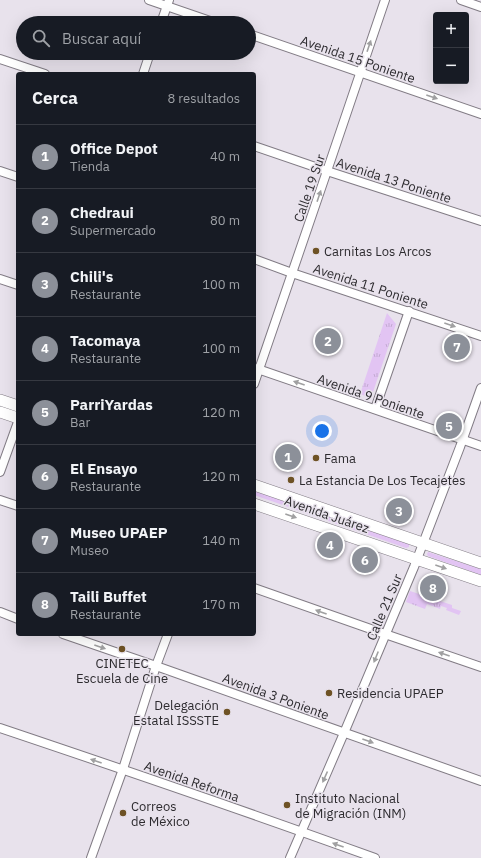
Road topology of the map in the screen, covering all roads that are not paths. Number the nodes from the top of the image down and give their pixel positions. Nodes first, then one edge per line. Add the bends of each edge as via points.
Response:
1 (149, 0) edge
2 (385, 0) edge
3 (461, 0) edge
4 (168, 3) edge
5 (481, 7) edge
6 (163, 16) edge
7 (199, 16) edge
8 (256, 36) edge
9 (0, 59) edge
10 (148, 60) edge
11 (39, 72) edge
12 (144, 72) edge
13 (361, 72) junction
14 (481, 114) edge
15 (256, 147) edge
16 (0, 171) edge
17 (327, 171) junction
18 (16, 176) edge
19 (481, 220) edge
20 (256, 260) edge
21 (292, 273) junction
22 (0, 279) edge
23 (16, 284) edge
24 (409, 311) junction
25 (481, 336) edge
26 (256, 368) edge
27 (481, 388) edge
28 (0, 400) edge
29 (16, 405) edge
30 (375, 409) junction
31 (0, 412) edge
32 (16, 417) edge
33 (16, 428) edge
34 (462, 440) junction
35 (481, 446) edge
36 (0, 472) edge
37 (256, 486) edge
38 (0, 500) edge
39 (16, 505) edge
40 (256, 505) edge
41 (423, 543) junction
42 (417, 559) junction
43 (481, 564) edge
44 (481, 581) edge
45 (256, 589) edge
46 (0, 612) edge
47 (16, 618) edge
48 (385, 634) junction
49 (69, 636) edge
50 (167, 636) edge
51 (156, 666) junction
52 (481, 667) edge
53 (0, 728) edge
54 (344, 733) junction
55 (123, 769) junction
56 (481, 781) edge
57 (301, 831) junction
58 (91, 858) edge
59 (290, 858) edge
60 (375, 858) edge

1 - 4 street
13 -> 2 street, Calle 19 Sur
3 - 5 street
4 - 6 street
4 - 7 street
8 - 13 street, Avenida 15 Poniente
9 - 11 street
10 - 12 street
13 -> 14 street, Avenida 15 Poniente
13 - 17 street, Calle 19 Sur
15 - 17 street, Avenida 13 Poniente
16 - 18 street
17 - 19 street, Avenida 13 Poniente
21 -> 17 street, Calle 19 Sur
20 - 21 street, Avenida 11 Poniente
21 - 24 street, Avenida 11 Poniente
21 - 26 street, Calle 19 Sur
22 - 23 street
24 -> 25 street, Avenida 11 Poniente
24 - 30 street
30 -> 26 street, Avenida 9 Poniente
27 - 34 street, Calle 21 Sur
28 - 29 main road
30 - 34 street, Avenida 9 Poniente
31 - 32 main road
33 - 36 street
34 - 35 street, Avenida 9 Poniente
34 - 41 street, Calle 21 Sur
37 - 41 main road, Avenida Juárez
38 - 39 street
40 -> 42 main road, Avenida Juárez
41 - 42 street, Calle 21 Sur
41 - 43 main road, Avenida Juárez
42 -> 44 main road, Avenida Juárez
42 - 48 street, Calle 21 Sur
48 -> 45 street
46 - 47 street
52 -> 48 street
48 -> 54 street, Calle 21 Sur
49 -> 51 street, Avenida 3 Poniente
50 - 51 street
51 - 54 street, Avenida 3 Poniente
51 - 55 street
55 -> 53 street, Avenida Reforma
54 -> 56 street, Avenida 3 Poniente
54 -> 57 street, Calle 21 Sur
55 - 57 street, Avenida Reforma
55 - 58 street
57 - 59 street, Calle 21 Sur
60 -> 57 street, Avenida Reforma

